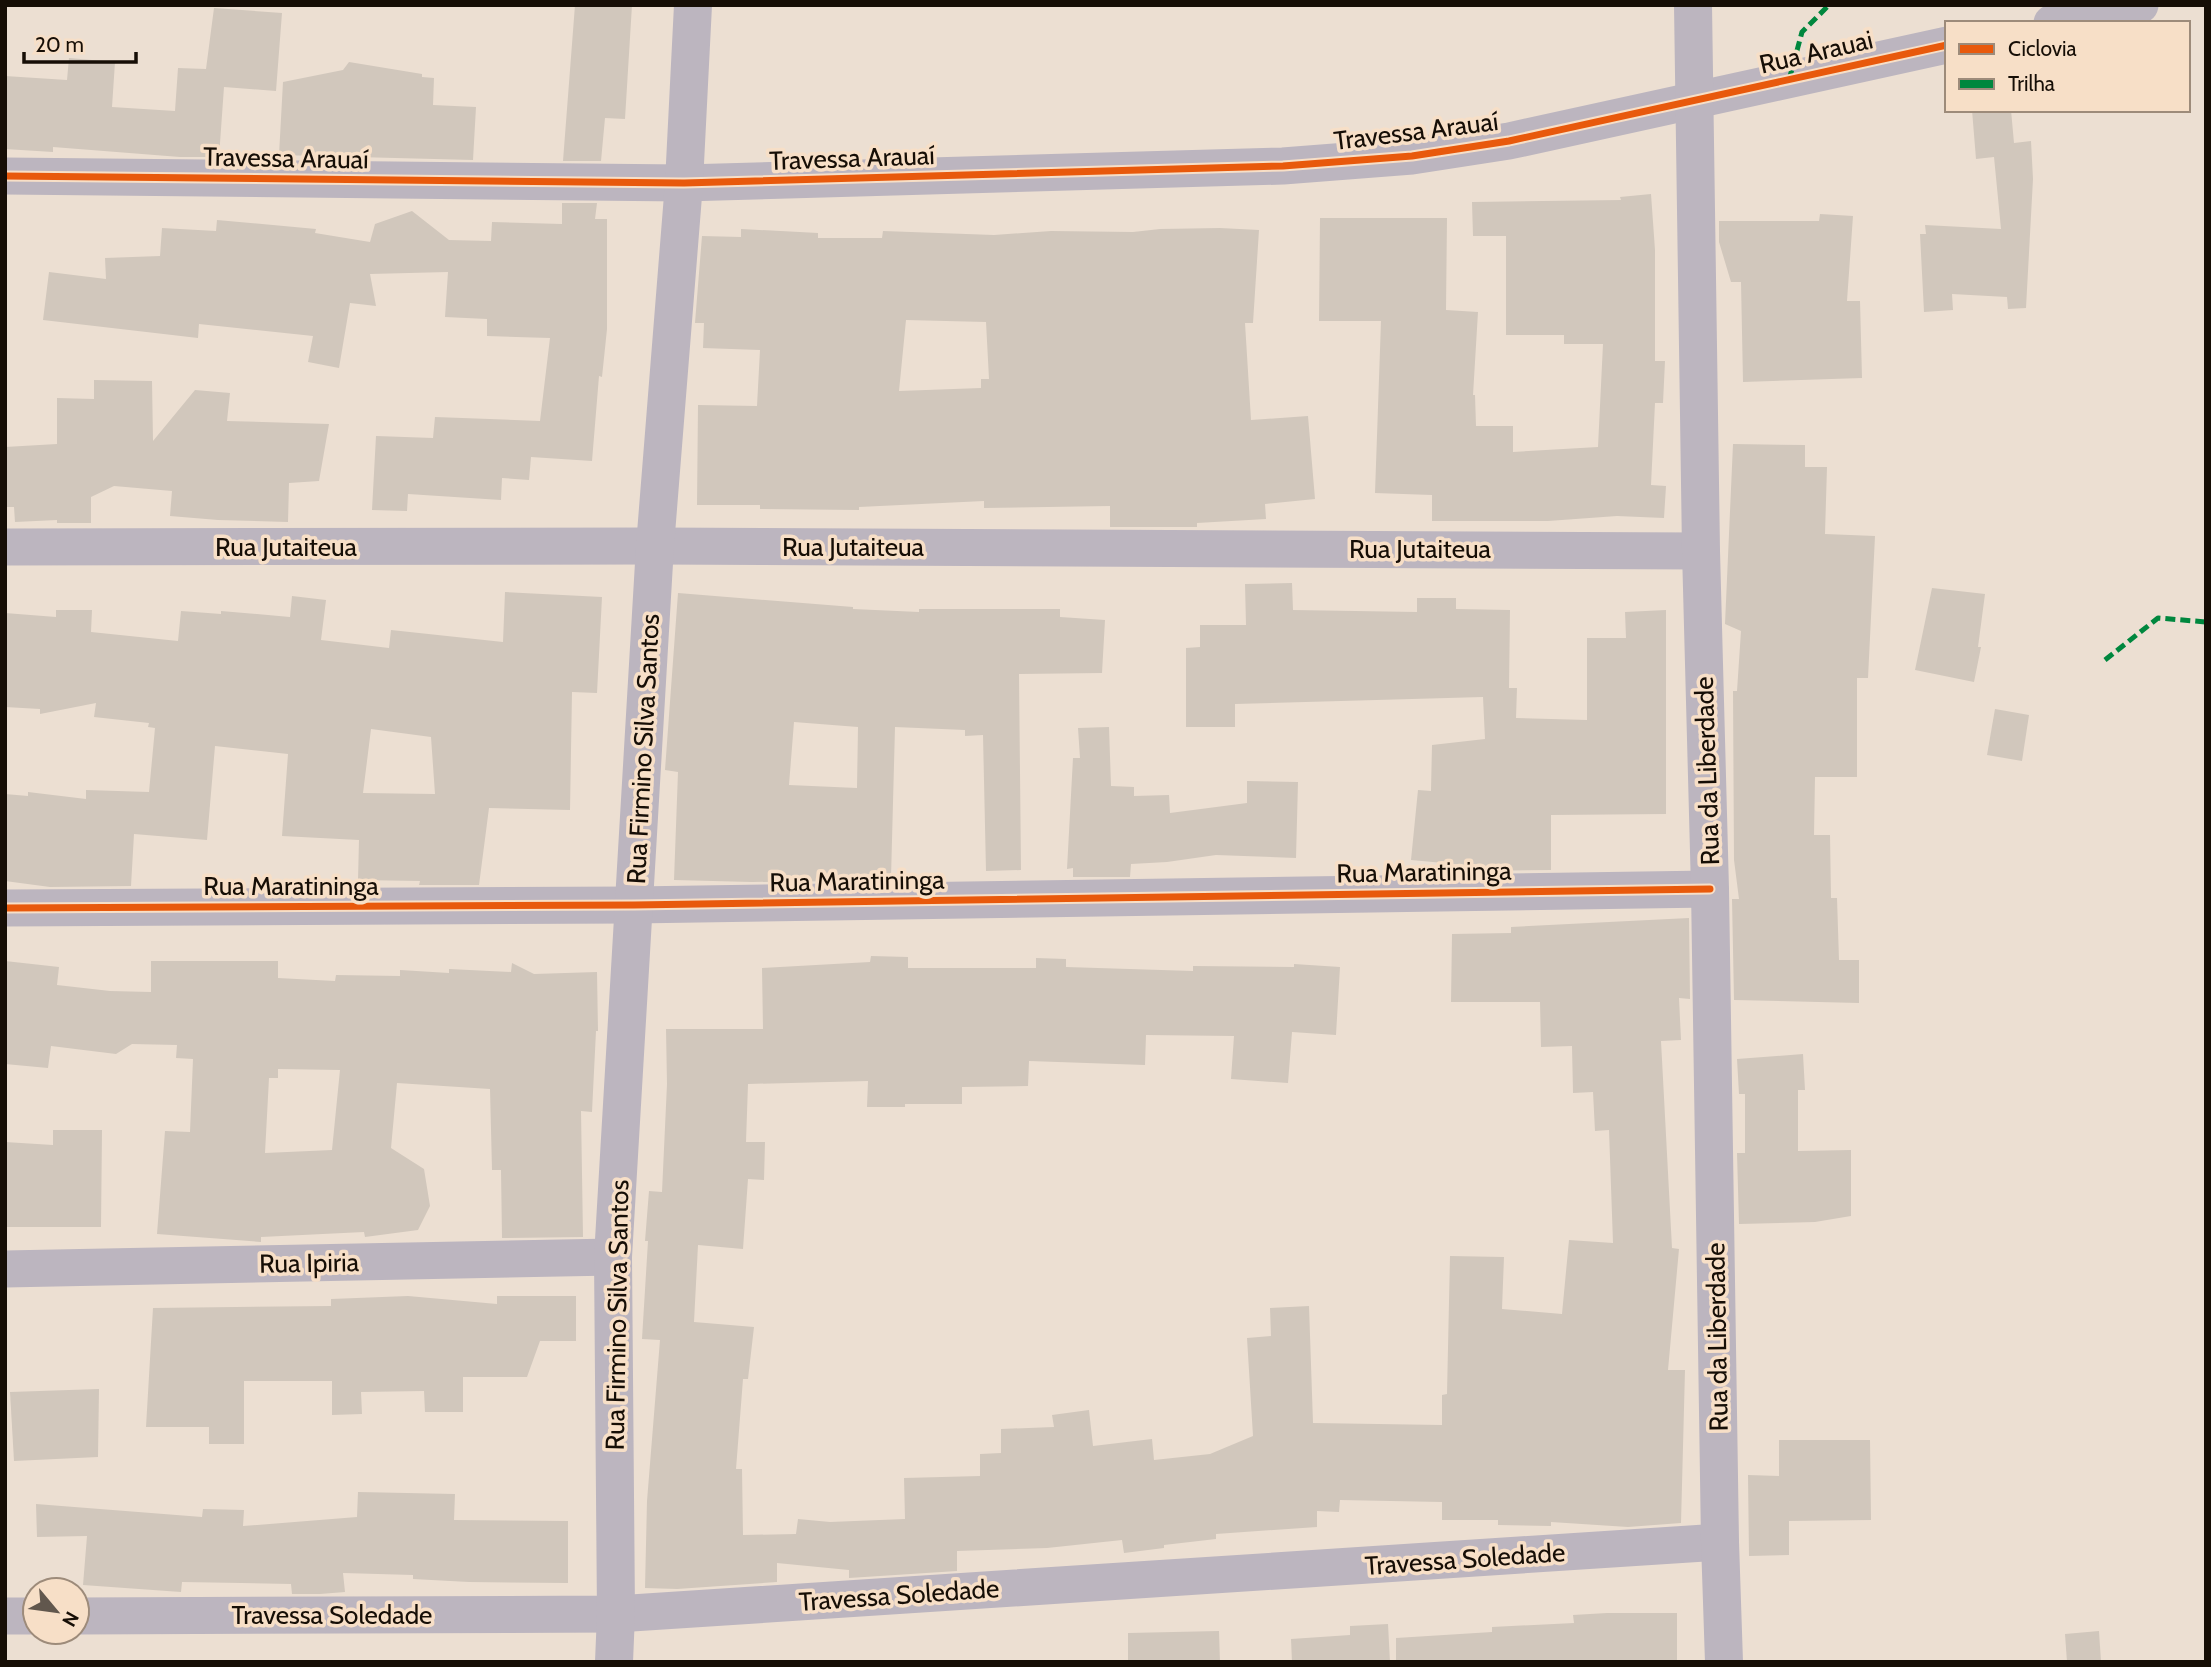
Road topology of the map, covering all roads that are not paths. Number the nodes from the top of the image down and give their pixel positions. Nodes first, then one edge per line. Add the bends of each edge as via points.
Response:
1 (693, 5) edge
2 (1692, 5) edge
3 (2140, 5) edge
4 (2062, 21) edge
5 (1945, 45) edge
6 (1694, 101) junction
7 (5, 176) edge
8 (684, 183) junction
9 (655, 546) junction
10 (5, 547) edge
11 (1701, 551) junction
12 (1710, 889) junction
13 (634, 905) junction
14 (5, 908) edge
15 (613, 1257) junction
16 (5, 1269) edge
17 (1720, 1542) junction
18 (616, 1614) junction
19 (91, 1616) edge
20 (614, 1662) edge
21 (1724, 1662) edge

1 - 8 street, Rua Firmino Silva Santos
2 - 6 street, Rua da Liberdade
3 - 4 street
5 - 6 street, Rua Arauai
6 - 8 street, Travessa Arauaí via 1509,141 1400,158 1283,166
6 - 11 street, Rua da Liberdade
7 - 8 street, Travessa Arauaí
8 - 9 street, Rua Firmino Silva Santos
9 - 10 street, Rua Jutaiteua
9 - 11 street, Rua Jutaiteua
9 - 13 street, Rua Firmino Silva Santos
11 - 12 street, Rua da Liberdade
12 - 13 street, Rua Maratininga
12 - 17 street, Rua da Liberdade
13 - 14 street, Rua Maratininga
13 - 15 street, Rua Firmino Silva Santos
15 - 16 street, Rua Ipiria
15 - 18 street, Rua Firmino Silva Santos
17 - 18 street, Travessa Soledade
17 - 21 street, Rua da Liberdade
18 - 19 street, Travessa Soledade
18 - 20 street, Rua Firmino Silva Santos

